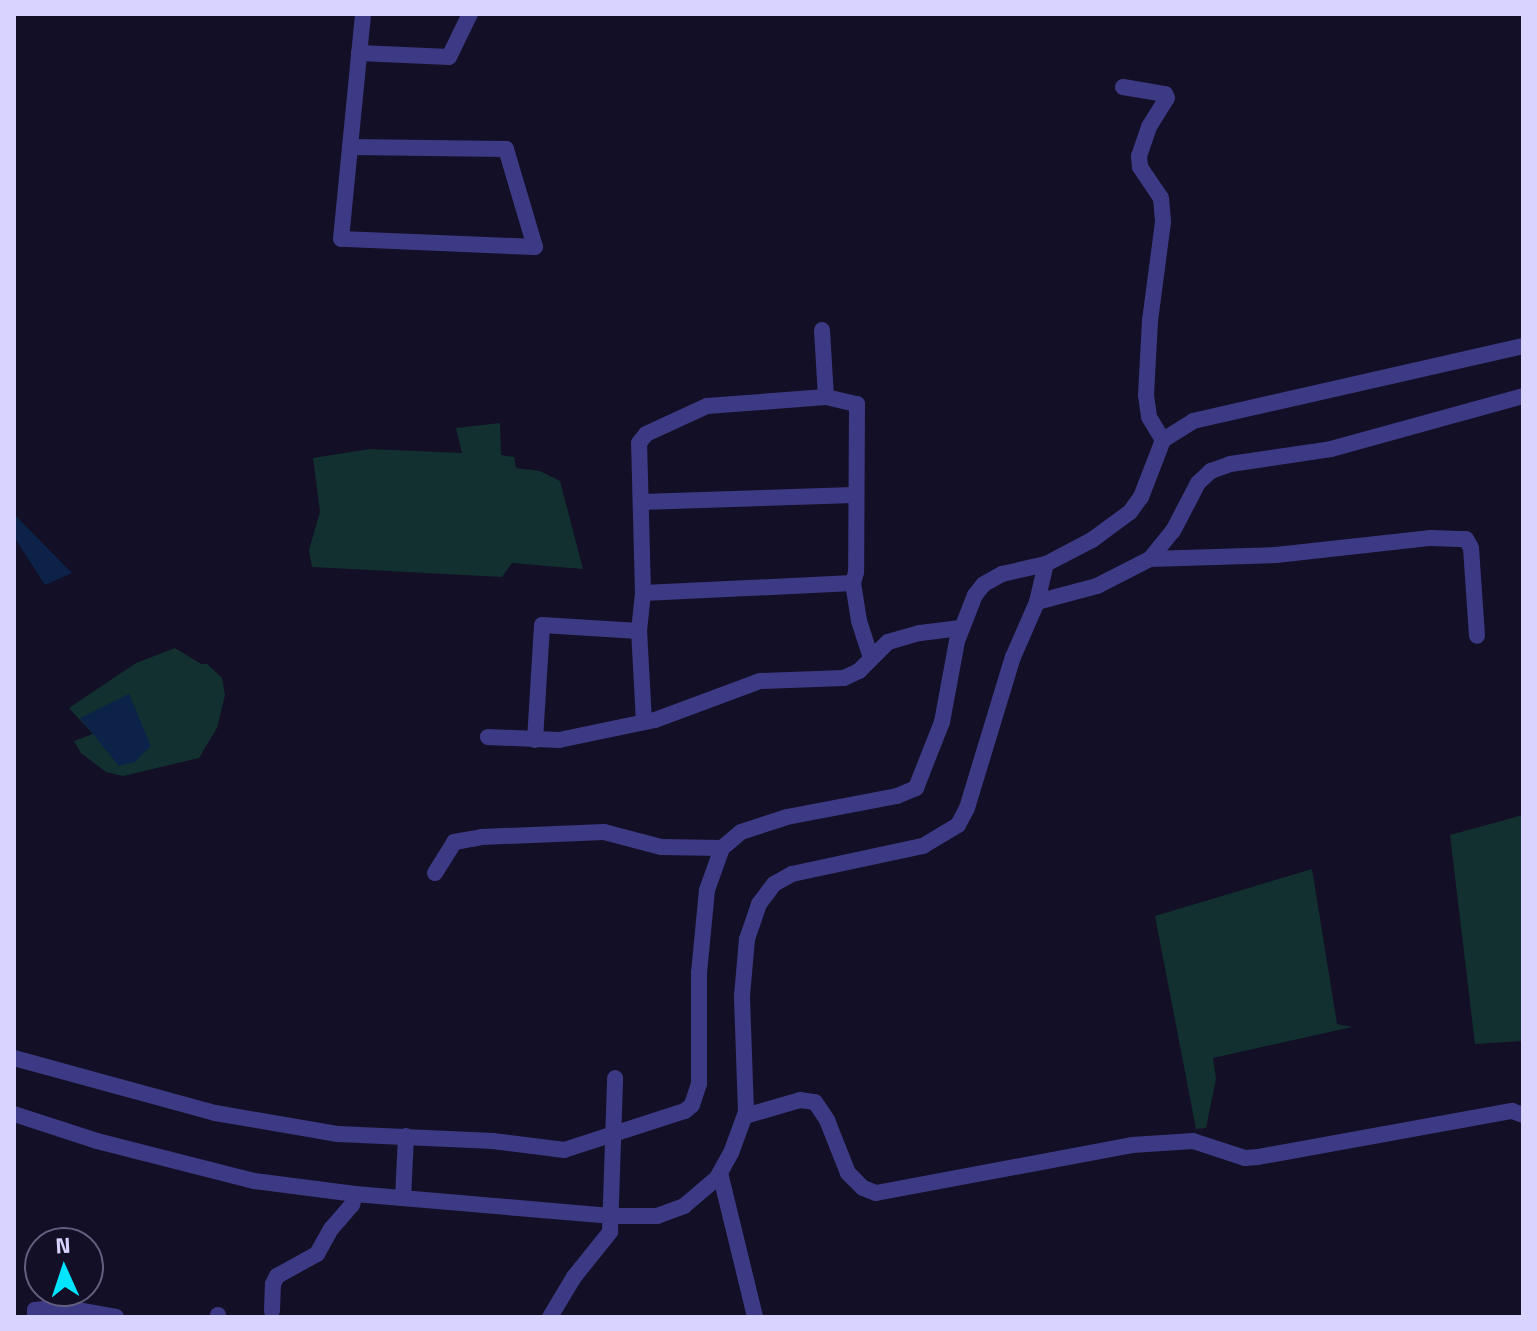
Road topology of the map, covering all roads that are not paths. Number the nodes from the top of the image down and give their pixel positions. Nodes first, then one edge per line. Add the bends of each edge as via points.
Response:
1 (363, 14) edge
2 (470, 14) edge
3 (359, 53) junction
4 (1123, 87) dead end
5 (350, 147) junction
6 (822, 330) dead end
7 (1523, 346) edge
8 (1523, 396) edge
9 (826, 397) junction
10 (1163, 440) junction
11 (854, 495) junction
12 (641, 502) junction
13 (1150, 559) junction
14 (1046, 564) junction
15 (853, 583) junction
16 (643, 593) junction
17 (1037, 602) junction
18 (961, 628) junction
19 (639, 631) junction
20 (1477, 636) dead end
21 (871, 657) junction
22 (644, 722) junction
23 (488, 737) dead end
24 (535, 740) junction
25 (722, 848) junction
26 (435, 873) dead end
27 (14, 1058) edge
28 (615, 1078) dead end
29 (14, 1114) edge
30 (1523, 1115) edge
31 (745, 1116) junction
32 (614, 1135) junction
33 (405, 1145) junction
34 (720, 1173) junction
35 (355, 1194) junction
36 (403, 1198) junction
37 (613, 1216) junction
38 (272, 1311) dead end
39 (35, 1317) edge
40 (116, 1317) edge
41 (550, 1317) edge
42 (755, 1317) edge

1 - 3 street
2 - 3 street via 449,57
3 - 5 street
4 - 10 street via 1167,96 1139,156 1143,174 1161,198 1146,395 1149,417
5 - 5 street via 341,239 535,247 506,149
6 - 9 street
7 - 10 street via 1193,421
8 - 13 street via 1331,449 1211,471
9 - 11 street via 857,404
9 - 12 street via 707,406 646,434 639,443
10 - 14 street via 1130,512
11 - 12 street
11 - 15 street
12 - 16 street
13 - 17 street via 1097,586
13 - 20 street via 1466,539
14 - 17 street
14 - 18 street via 984,584
15 - 16 street
15 - 21 street
16 - 19 street
17 - 31 street via 1013,657 958,825 923,846 792,874 774,884 759,904 747,939 742,996
18 - 21 street via 908,635 888,642
18 - 25 street via 942,722 916,788 787,817 741,832
19 - 22 street
19 - 24 street via 542,625
21 - 22 street via 844,678 760,681
22 - 24 street
23 - 24 street
25 - 26 street via 661,847 604,832 481,837 454,842
25 - 32 street via 707,890 699,973 699,1084 692,1105
27 - 33 street via 242,1118
28 - 32 street
29 - 35 street via 254,1181
30 - 31 street via 1512,1111 1245,1158 1193,1141 1132,1145 876,1193 848,1173 815,1102 800,1100
31 - 34 street
32 - 33 street via 564,1150 493,1141
32 - 37 street
33 - 36 street
34 - 37 street via 684,1206 657,1216
34 - 42 street
35 - 36 street
35 - 38 street via 317,1254 277,1276
36 - 37 street
37 - 41 street via 610,1232
39 - 40 street via 35,1310 60,1307

